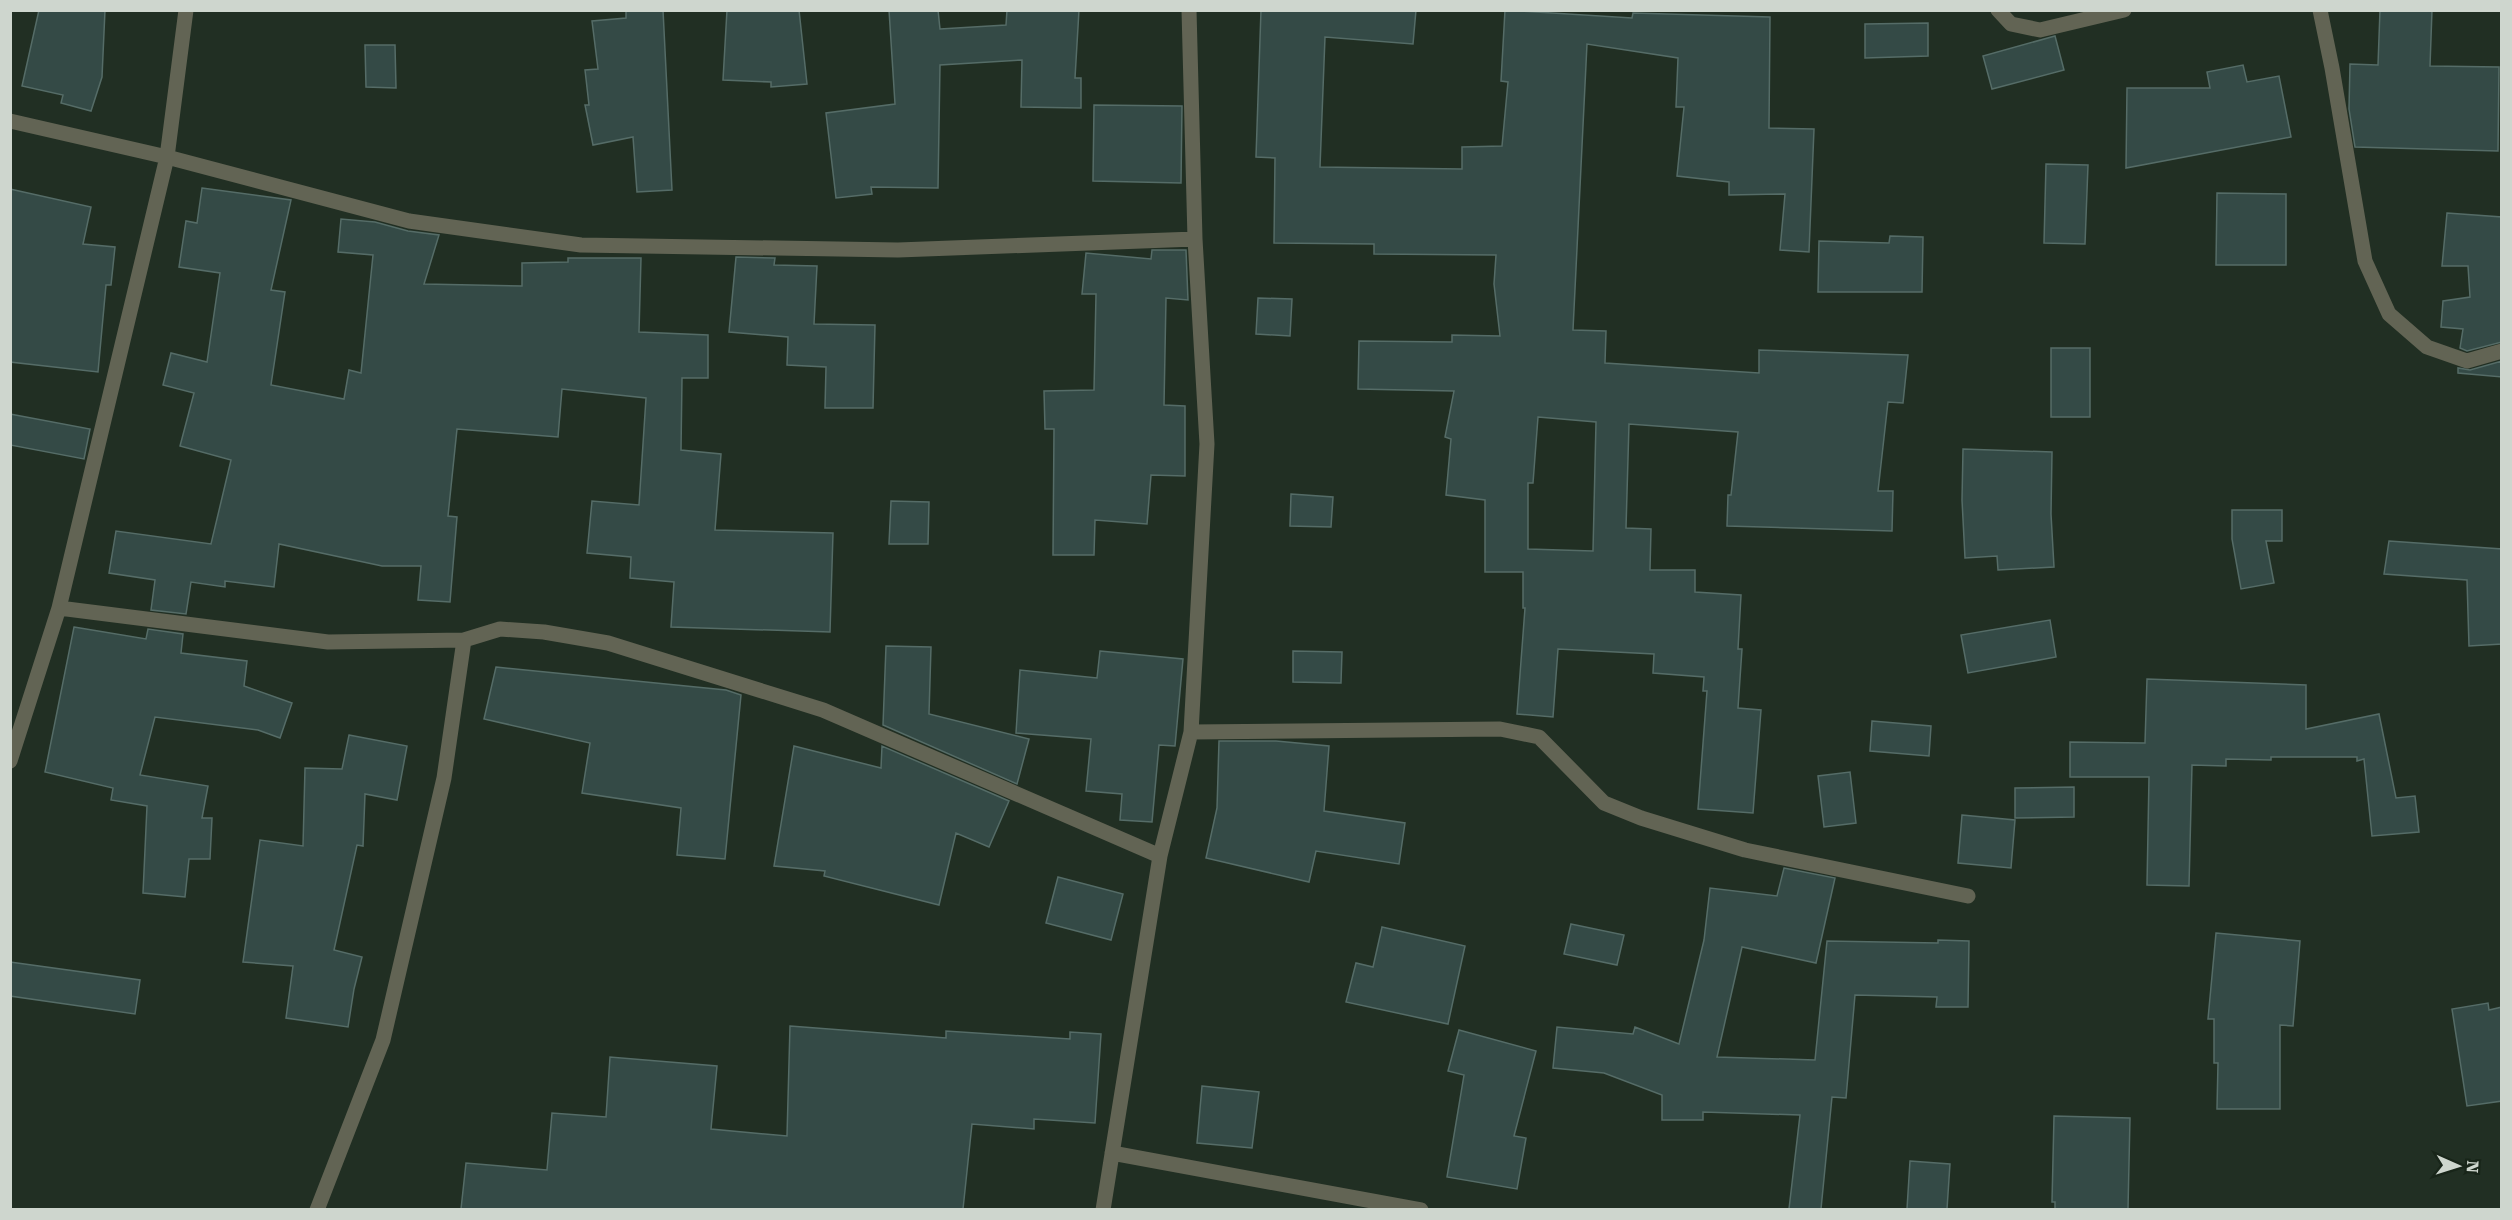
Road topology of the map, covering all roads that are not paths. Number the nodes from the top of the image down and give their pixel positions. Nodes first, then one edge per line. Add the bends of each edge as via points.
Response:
1 (186, 10) edge
2 (1189, 10) edge
3 (1998, 10) edge
4 (2124, 10) edge
5 (2320, 10) edge
6 (10, 121) edge
7 (167, 157) junction
8 (1195, 239) junction
9 (2502, 351) edge
10 (59, 608) junction
11 (464, 640) junction
12 (1191, 732) junction
13 (10, 761) edge
14 (1160, 856) junction
15 (1968, 896) dead end
16 (1112, 1153) junction
17 (317, 1209) edge
18 (1103, 1209) edge
19 (1421, 1209) edge

1 - 7 street
2 - 8 street
3 - 4 street via 2011,24 2040,30
5 - 9 street via 2365,261 2389,314 2427,347 2467,361
6 - 7 street
7 - 8 street via 409,221 581,245 898,250
7 - 10 street
8 - 12 street via 1207,444
10 - 11 street via 328,642
10 - 13 street
11 - 14 street via 500,629 544,632 619,646 822,710
11 - 17 street via 444,778 383,1040
12 - 14 street
12 - 15 street via 1500,729 1539,736 1604,803 1641,819 1745,850
14 - 16 street
16 - 18 street
16 - 19 street

